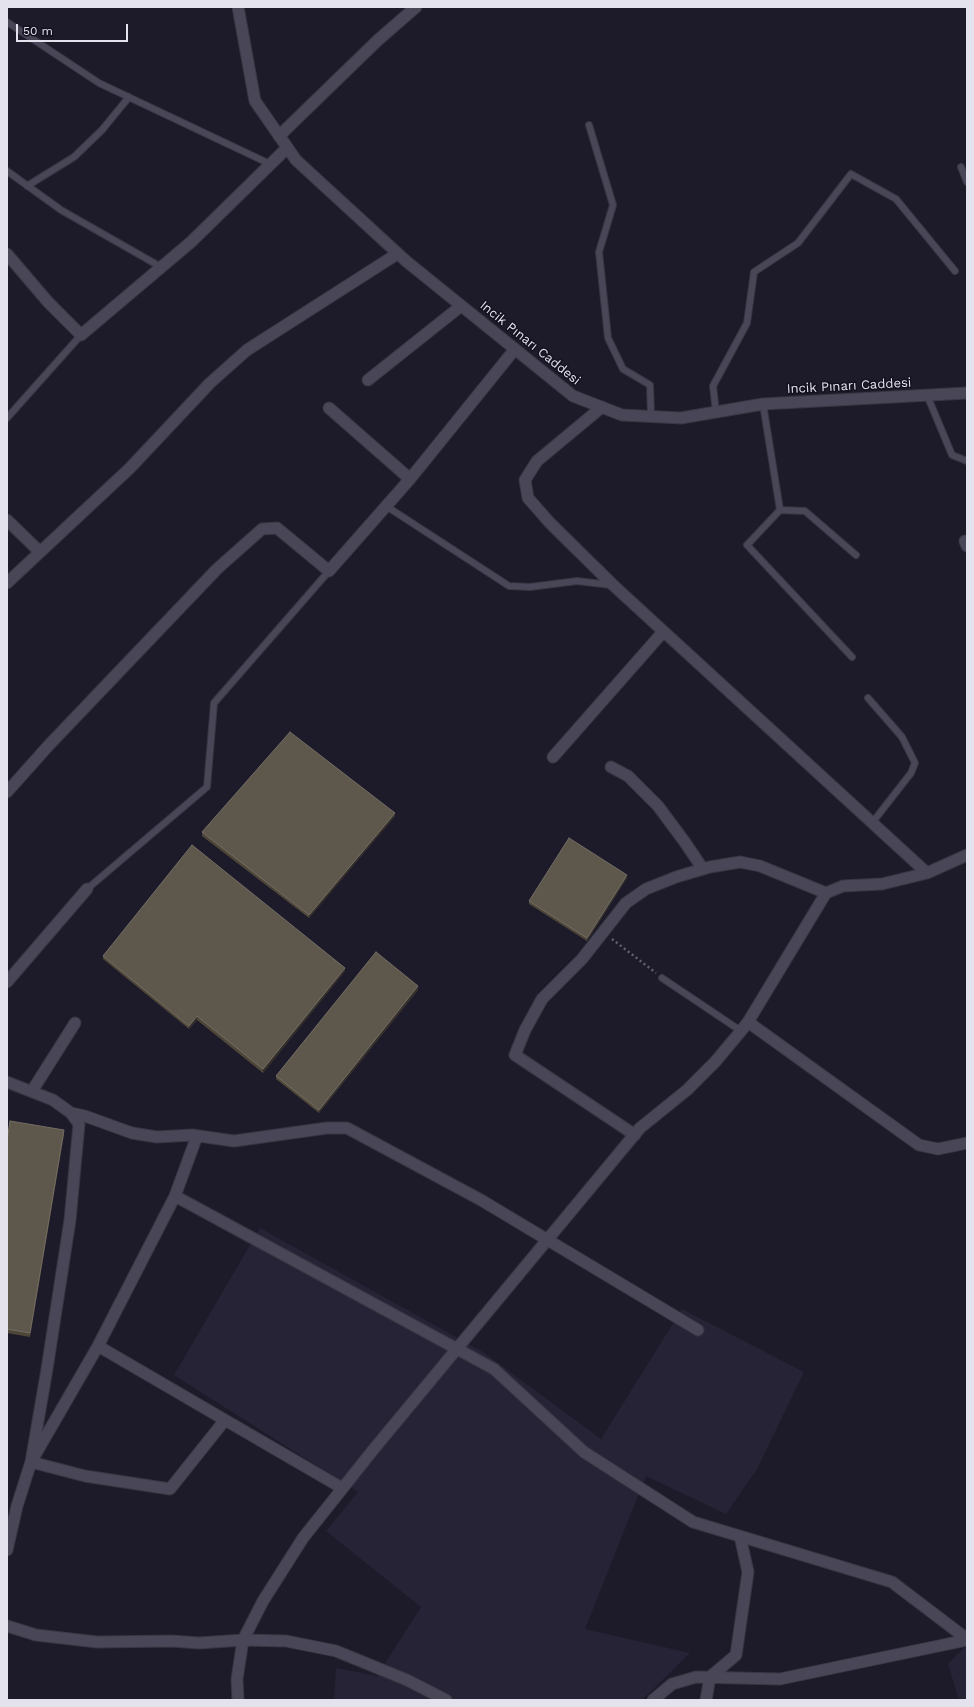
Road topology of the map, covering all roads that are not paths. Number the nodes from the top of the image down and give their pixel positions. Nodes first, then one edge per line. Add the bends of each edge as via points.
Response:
1 (238, 7) edge
2 (416, 7) edge
3 (7, 22) edge
4 (128, 97) junction
5 (589, 125) dead end
6 (279, 136) junction
7 (287, 148) junction
8 (270, 164) junction
9 (961, 168) dead end
10 (7, 171) edge
11 (967, 182) edge
12 (27, 186) junction
13 (7, 254) edge
14 (397, 254) junction
15 (161, 267) junction
16 (955, 271) dead end
17 (461, 306) junction
18 (81, 335) junction
19 (515, 349) junction
20 (368, 380) dead end
21 (967, 393) edge
22 (927, 395) junction
23 (763, 404) junction
24 (602, 407) junction
25 (329, 408) dead end
26 (716, 412) junction
27 (651, 416) junction
28 (7, 418) edge
29 (967, 461) edge
30 (410, 479) junction
31 (386, 506) junction
32 (780, 510) junction
33 (7, 520) edge
34 (40, 552) junction
35 (856, 556) dead end
36 (329, 571) junction
37 (7, 583) edge
38 (613, 586) junction
39 (663, 632) junction
40 (852, 657) dead end
41 (868, 698) dead end
42 (554, 757) dead end
43 (611, 767) dead end
44 (7, 792) edge
45 (872, 823) junction
46 (967, 855) edge
47 (703, 869) junction
48 (927, 872) junction
49 (87, 889) joint
50 (826, 893) junction
51 (662, 978) road end
52 (7, 982) edge
53 (748, 1022) junction
54 (75, 1023) dead end
55 (741, 1031) junction
56 (7, 1082) edge
57 (32, 1091) junction
58 (70, 1113) junction
59 (635, 1134) junction
60 (197, 1136) junction
61 (967, 1143) edge
62 (175, 1196) junction
63 (548, 1238) junction
64 (698, 1330) dead end
65 (98, 1346) junction
66 (458, 1348) junction
67 (225, 1420) junction
68 (31, 1462) junction
69 (342, 1488) junction
70 (740, 1536) junction
71 (7, 1550) edge
72 (7, 1626) edge
73 (243, 1640) junction
74 (967, 1640) edge
75 (710, 1677) junction
76 (238, 1700) edge
77 (446, 1700) edge
78 (652, 1700) edge
79 (706, 1700) edge

1 - 6 street, Incik Pınarı Caddesi via 255,101
2 - 6 street via 378,40
3 - 4 lane via 99,83
4 - 8 lane
4 - 12 lane via 102,130 74,157
5 - 27 lane via 613,205 599,252 608,338 623,369 650,386
6 - 7 street, Incik Pınarı Caddesi
7 - 8 street
7 - 14 street, Incik Pınarı Caddesi via 296,160
8 - 15 street via 191,242
9 - 11 lane
10 - 12 lane
12 - 15 lane via 61,210
13 - 18 street via 48,302
14 - 17 street, Incik Pınarı Caddesi
14 - 34 street via 247,350 210,383 130,468
15 - 18 street
16 - 26 lane via 896,199 851,174 798,243 754,272 747,323 713,386
17 - 19 street, Incik Pınarı Caddesi
17 - 20 street
18 - 28 lane
19 - 24 street, Incik Pınarı Caddesi via 573,396
19 - 30 street
21 - 22 street, Incik Pınarı Caddesi
22 - 23 street, Incik Pınarı Caddesi
22 - 29 lane via 952,455
23 - 26 street, Incik Pınarı Caddesi
23 - 32 lane
24 - 27 street, Incik Pınarı Caddesi via 622,415
24 - 38 street via 537,461 525,480 528,498
25 - 30 street
26 - 27 street, Incik Pınarı Caddesi via 681,418
30 - 31 street
31 - 36 street
31 - 38 lane via 510,586 530,587 577,581
32 - 35 lane via 805,510
32 - 40 lane via 747,545
33 - 34 street
34 - 37 street
36 - 44 street via 277,528 262,529 217,569
36 - 49 lane via 214,703 207,787
38 - 39 street
39 - 42 street
39 - 45 street
41 - 45 lane via 902,737 915,763 911,773
43 - 47 street via 628,776 658,806
45 - 48 street
46 - 48 street
47 - 50 street via 740,862 760,866
47 - 59 street via 646,889 626,903 582,959 542,999 524,1030 515,1055
48 - 50 street via 882,884 843,886
49 - 52 street
50 - 53 street
51 - 55 lane
53 - 55 street
53 - 61 street via 919,1145 938,1149
54 - 57 street
55 - 59 street via 687,1090
56 - 57 street
57 - 58 street via 53,1100
58 - 60 street via 132,1133 157,1137
58 - 68 street via 79,1124 70,1220
59 - 63 street
60 - 62 street
60 - 63 street via 234,1141 327,1128 347,1128
62 - 65 street
62 - 66 street
63 - 64 street
63 - 66 street
65 - 67 street
65 - 68 street
66 - 69 street
66 - 70 street via 494,1369 584,1452 693,1522
67 - 68 street via 170,1489 85,1476
67 - 69 street
68 - 71 street
69 - 73 street via 299,1544 263,1601
70 - 74 street via 892,1582
70 - 75 street via 748,1572 736,1654
72 - 73 street via 36,1635 97,1642 199,1643
73 - 76 street via 237,1679
73 - 77 street via 286,1641 336,1651 407,1680
74 - 75 street via 780,1679
75 - 78 street via 696,1677 672,1684
75 - 79 street

